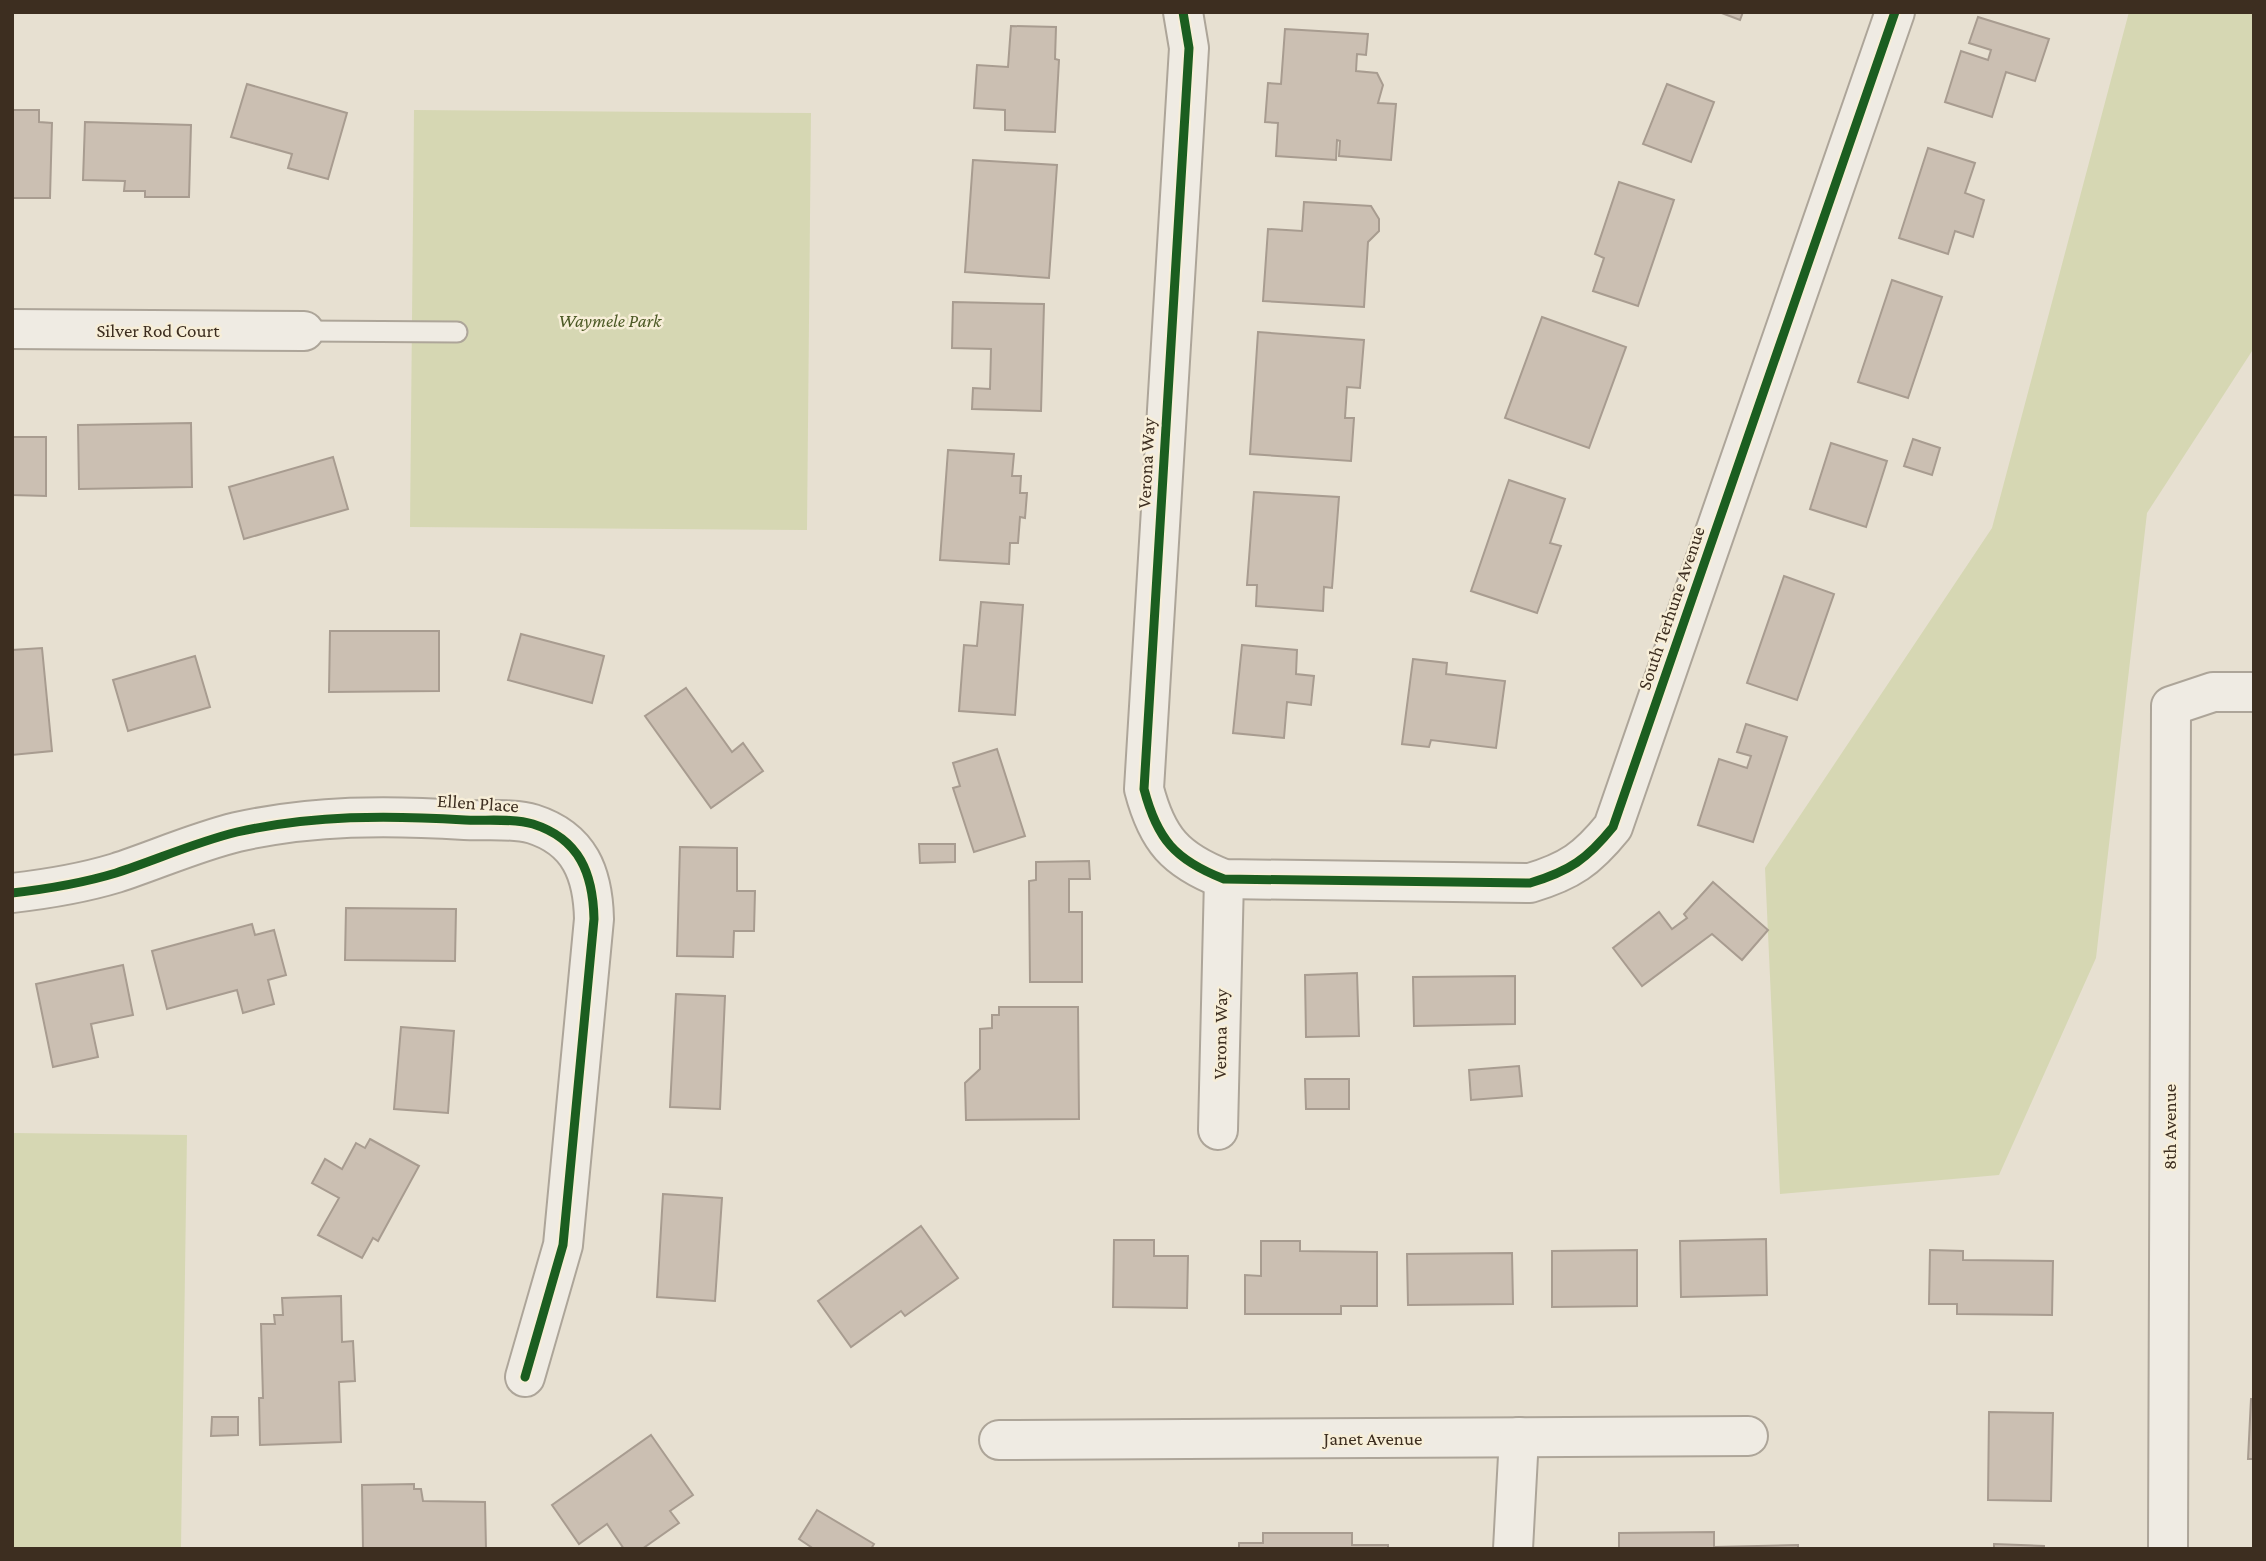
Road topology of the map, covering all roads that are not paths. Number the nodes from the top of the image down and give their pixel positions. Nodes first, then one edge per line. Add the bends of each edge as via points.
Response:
1 (1183, 12) edge
2 (1895, 12) edge
3 (12, 329) edge
4 (304, 331) joint
5 (457, 332) dead end
6 (2254, 692) edge
7 (1224, 878) junction
8 (12, 893) edge
9 (1218, 1130) dead end
10 (525, 1377) dead end
11 (1748, 1436) dead end
12 (1519, 1437) junction
13 (999, 1440) dead end
14 (1513, 1549) edge
15 (2168, 1549) edge

1 - 7 street, Verona Way via 1189,48 1144,789 1152,818 1169,846 1194,867
2 - 7 street, South Terhune Avenue via 1614,827 1591,854 1563,873 1530,883
3 - 4 street, Silver Rod Court
4 - 5 lane
6 - 15 street, 8th Avenue via 2213,692 2171,706
7 - 9 street, Verona Way
8 - 10 street, Ellen Place via 113,874 236,833 317,818 390,815 532,824 561,838 582,860 594,888 594,919 563,1245
11 - 12 street, Janet Avenue
12 - 13 street, Janet Avenue
12 - 14 street

